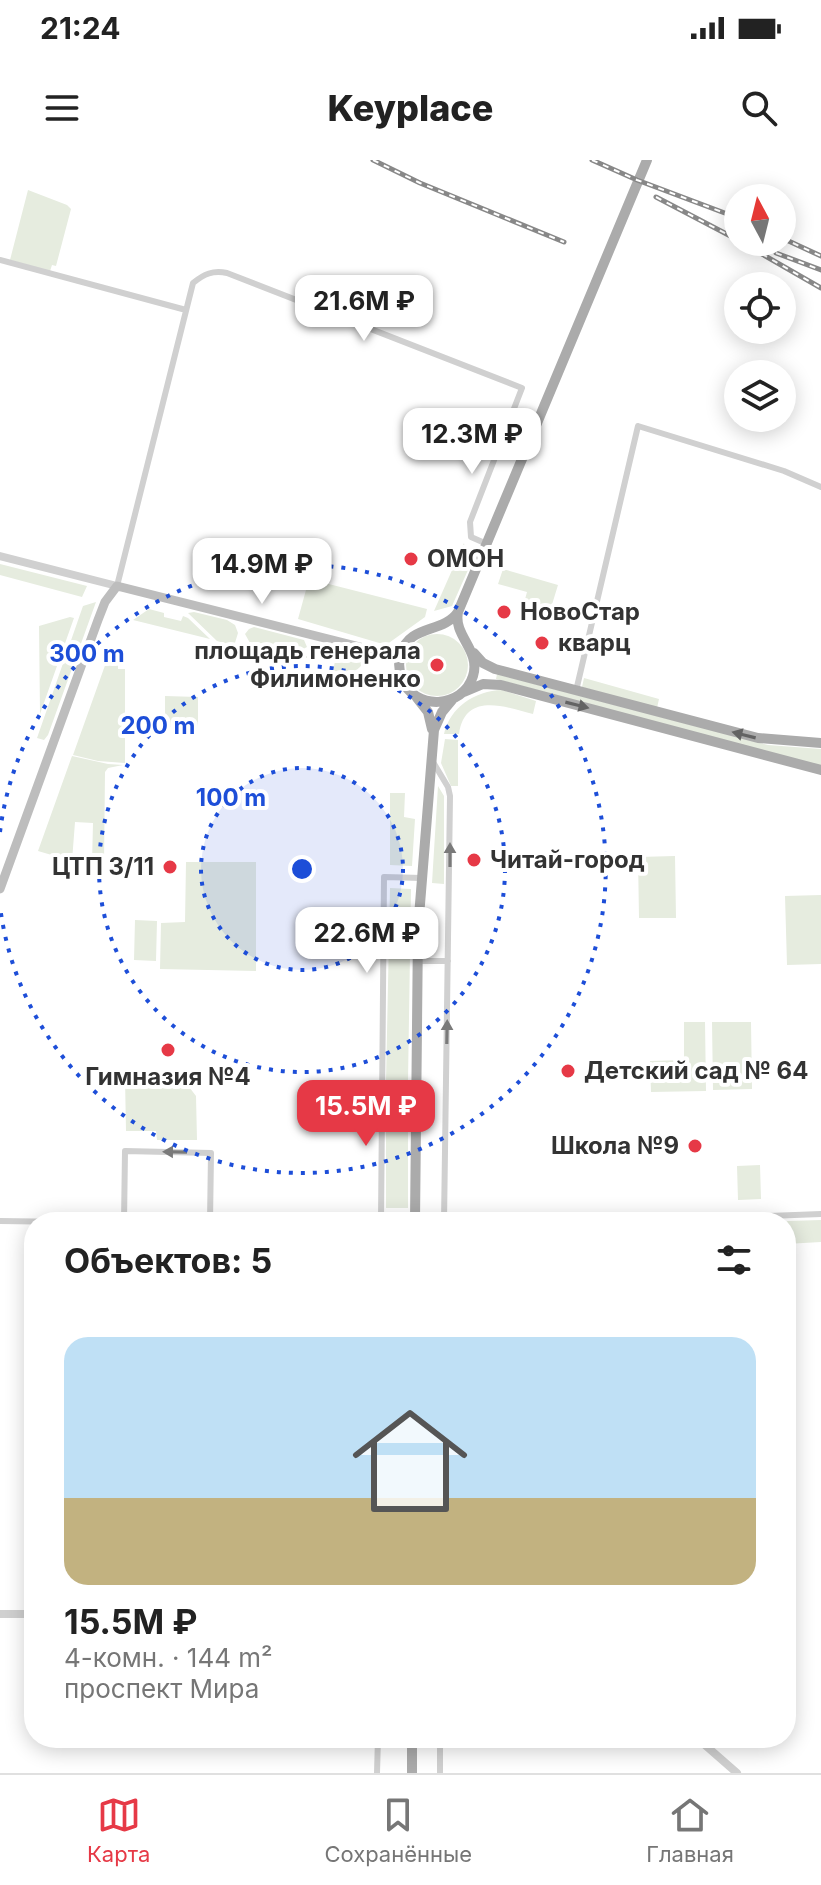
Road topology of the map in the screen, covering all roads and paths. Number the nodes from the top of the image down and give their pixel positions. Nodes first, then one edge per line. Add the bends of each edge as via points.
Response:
1 (647, 160) edge
2 (0, 260) edge
3 (186, 310) junction
4 (821, 487) edge
5 (487, 544) junction
6 (0, 556) edge
7 (117, 586) junction
8 (458, 612) junction
9 (426, 629) junction
10 (468, 644) junction
11 (400, 657) junction
12 (576, 691) junction
13 (412, 694) junction
14 (459, 695) junction
15 (432, 737) junction
16 (821, 743) edge
17 (431, 759) junction
18 (821, 770) edge
19 (422, 878) junction
20 (0, 889) edge
21 (417, 961) junction
22 (448, 961) junction
23 (124, 1212) edge
24 (210, 1212) edge
25 (381, 1212) edge
26 (415, 1212) edge
27 (444, 1212) edge
28 (821, 1214) edge
29 (796, 1215) edge
30 (0, 1221) edge
31 (24, 1221) edge
32 (0, 1614) edge
33 (24, 1614) edge
34 (378, 1748) edge
35 (412, 1748) edge
36 (440, 1748) edge
37 (708, 1748) edge
38 (377, 1773) edge
39 (412, 1773) edge
40 (440, 1773) edge
41 (737, 1773) edge

1 - 5 main road
2 - 3 street
3 - 5 street via 193,283 208,273 227,273 522,388 470,522 471,537
3 - 7 street
4 - 12 street via 638,426
5 - 8 main road
6 - 7 street
7 - 11 main road
7 - 20 main road via 98,620
8 - 9 main road via 447,623
8 - 10 main road via 457,624
9 - 10 main road via 447,629
9 - 11 main road via 409,640
10 - 12 main road via 491,667
10 - 14 main road via 474,668
11 - 13 main road via 401,677
16 -> 12 main road via 758,738
13 - 14 main road via 431,702
13 - 15 main road via 428,712
14 - 15 main road via 442,712
14 -> 18 main road via 483,684 501,685
15 - 17 main road
17 - 19 main road
22 -> 17 street via 450,796
19 - 21 main road
19 - 25 street via 384,877
21 - 22 street
21 - 26 main road
27 -> 22 street
24 -> 23 street via 211,1153 125,1151
28 - 29 street
30 - 31 street
32 - 33 street
34 - 38 street
35 - 39 main road
36 - 40 street
37 - 41 street

